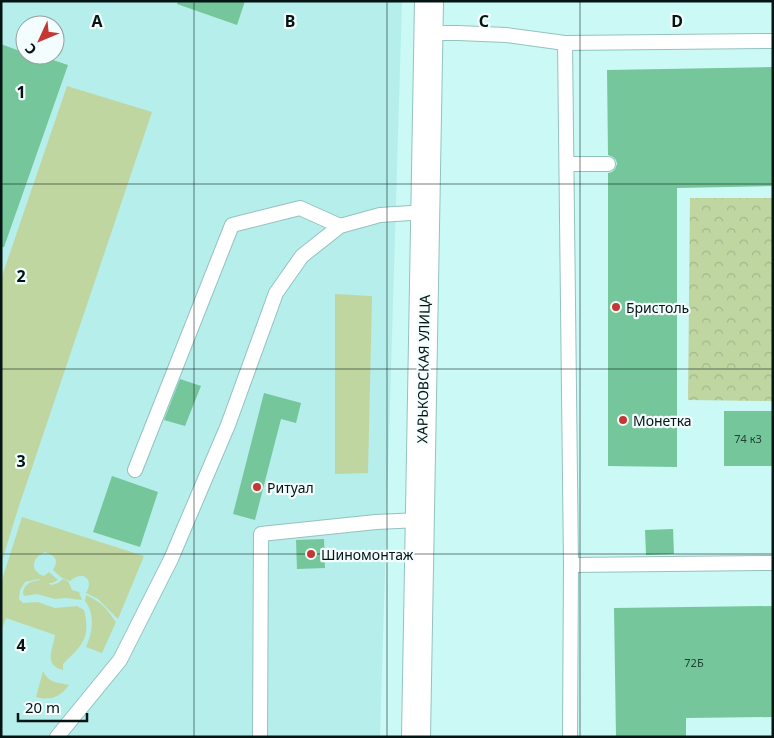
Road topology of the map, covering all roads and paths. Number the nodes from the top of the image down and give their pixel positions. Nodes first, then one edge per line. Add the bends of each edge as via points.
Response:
1 (430, 1) edge
2 (428, 33) junction
3 (773, 41) edge
4 (565, 43) junction
5 (567, 164) junction
6 (608, 164) dead end
7 (426, 212) junction
8 (340, 226) junction
9 (135, 470) dead end
10 (420, 520) junction
11 (773, 563) edge
12 (571, 566) junction
13 (57, 737) edge
14 (260, 737) edge
15 (416, 737) edge
16 (570, 737) edge

1 - 2 street, ХАРЬКОВСКАЯ УЛИЦА
2 - 4 lane via 506,35
2 - 7 street, ХАРЬКОВСКАЯ УЛИЦА
3 - 4 lane
4 - 5 lane
5 - 6 lane
5 - 12 lane
7 - 8 lane via 380,215
7 - 10 street, ХАРЬКОВСКАЯ УЛИЦА
8 - 9 lane via 300,208 232,225
8 - 13 lane via 302,256 276,293 228,425 171,559 120,660
10 - 14 lane via 261,534
10 - 15 street, ХАРЬКОВСКАЯ УЛИЦА
11 - 12 lane
12 - 16 lane

